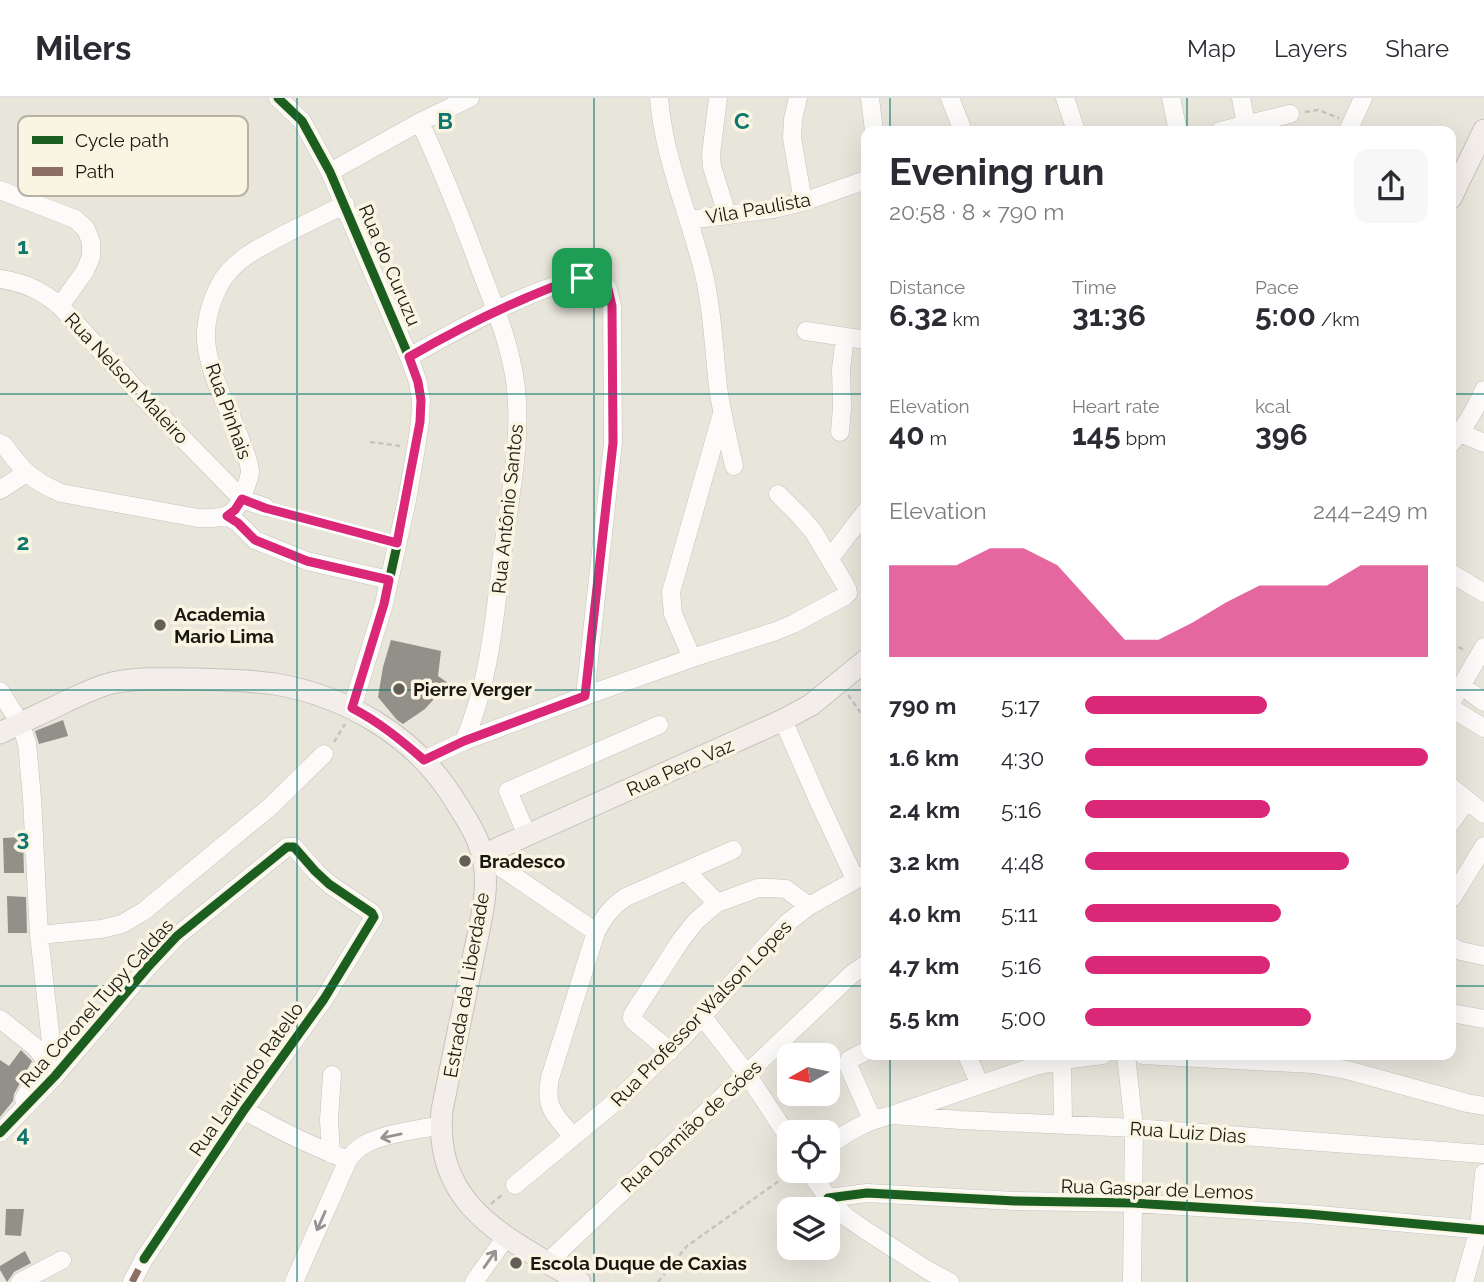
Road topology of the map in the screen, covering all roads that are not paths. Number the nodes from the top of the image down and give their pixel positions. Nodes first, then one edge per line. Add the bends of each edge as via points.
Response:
1 (278, 98) edge
2 (470, 98) edge
3 (659, 98) edge
4 (719, 98) edge
5 (798, 98) edge
6 (870, 98) edge
7 (950, 98) edge
8 (1065, 98) edge
9 (1171, 98) edge
10 (1241, 98) edge
11 (1363, 98) edge
12 (1290, 114) road end
13 (420, 121) junction
14 (1246, 124) junction
15 (873, 126) edge
16 (961, 126) edge
17 (1074, 126) edge
18 (1177, 126) edge
19 (1239, 126) edge
20 (1350, 126) edge
21 (1484, 130) edge
22 (330, 172) junction
23 (861, 182) edge
24 (1456, 188) edge
25 (0, 190) edge
26 (803, 202) junction
27 (345, 204) junction
28 (727, 214) junction
29 (689, 220) junction
30 (0, 279) edge
31 (61, 306) junction
32 (496, 310) junction
33 (806, 331) dead end
34 (845, 337) junction
35 (861, 339) edge
36 (409, 357) junction
37 (1484, 390) edge
38 (722, 414) junction
39 (840, 432) dead end
40 (1456, 437) edge
41 (1456, 438) edge
42 (0, 443) edge
43 (1484, 443) edge
44 (734, 466) dead end
45 (26, 473) junction
46 (0, 490) edge
47 (778, 494) dead end
48 (242, 499) junction
49 (265, 508) road end
50 (861, 518) edge
51 (233, 519) junction
52 (830, 558) junction
53 (1456, 576) edge
54 (389, 580) junction
55 (1484, 593) edge
56 (1483, 651) edge
57 (692, 657) junction
58 (861, 664) edge
59 (1462, 686) junction
60 (0, 691) edge
61 (585, 696) junction
62 (1456, 696) edge
63 (1484, 702) edge
64 (352, 708) junction
65 (1456, 708) edge
66 (783, 720) junction
67 (19, 723) junction
68 (659, 725) dead end
69 (1484, 728) edge
70 (0, 733) edge
71 (464, 741) junction
72 (324, 754) road end
73 (424, 760) junction
74 (1456, 792) edge
75 (1466, 801) junction
76 (1484, 814) edge
77 (1456, 815) edge
78 (527, 835) junction
79 (1484, 846) edge
80 (733, 850) dead end
81 (483, 855) junction
82 (686, 871) junction
83 (861, 876) edge
84 (1456, 892) edge
85 (718, 904) junction
86 (809, 906) junction
87 (374, 918) joint
88 (596, 932) junction
89 (39, 935) junction
90 (1456, 948) edge
91 (1484, 956) edge
92 (861, 968) edge
93 (1456, 1014) edge
94 (702, 1016) junction
95 (0, 1019) edge
96 (1484, 1019) edge
97 (670, 1051) junction
98 (861, 1054) edge
99 (969, 1060) edge
100 (1062, 1060) joint
101 (1127, 1060) edge
102 (1237, 1060) edge
103 (50, 1068) junction
104 (747, 1074) junction
105 (332, 1075) dead end
106 (980, 1085) junction
107 (954, 1093) junction
108 (1484, 1106) edge
109 (244, 1110) junction
110 (892, 1115) junction
111 (872, 1119) junction
112 (777, 1120) edge
113 (961, 1120) junction
114 (1063, 1124) junction
115 (441, 1125) junction
116 (6, 1127) edge
117 (1134, 1128) junction
118 (573, 1137) junction
119 (840, 1138) edge
120 (331, 1154) junction
121 (1484, 1154) edge
122 (348, 1160) junction
123 (1484, 1173) edge
124 (515, 1185) road end
125 (836, 1197) edge
126 (1133, 1203) junction
127 (840, 1211) edge
128 (1482, 1229) edge
129 (506, 1237) junction
130 (62, 1260) dead end
131 (548, 1262) junction
132 (20, 1282) edge
133 (132, 1282) edge
134 (294, 1282) edge
135 (474, 1282) edge
136 (580, 1282) edge
137 (950, 1282) edge
138 (1132, 1282) edge
139 (1464, 1282) edge

1 - 22 street, Rua do Curuzu via 302,121
2 - 13 street
3 - 29 street via 663,136
4 - 28 street via 711,154
5 - 26 street via 792,138
6 - 15 street
7 - 16 street
8 - 17 street
9 - 18 street
10 - 14 street
11 - 20 street
12 - 14 street
13 - 22 street
13 - 32 street, Rua Antônio Santos
14 - 19 street
21 - 24 main road
22 - 27 street, Rua do Curuzu
23 - 26 street, Vila Paulista
25 - 31 street via 75,219 86,229 91,257
26 - 28 street, Vila Paulista
27 - 36 street, Rua do Curuzu
27 - 48 street, Rua Pinhais via 252,251 235,264 213,299 207,346 250,471
28 - 29 street, Vila Paulista
29 - 38 street via 709,303
30 - 31 street, Rua Nelson Maleiro via 28,285
31 - 48 street, Rua Nelson Maleiro
32 - 36 street
32 - 61 street via 582,278 601,279 612,306 613,443
32 - 71 street, Rua Antônio Santos via 515,372 515,457 485,678
33 - 34 street
34 - 35 street
34 - 39 street
36 - 54 street, Rua do Curuzu via 419,391 420,422
37 - 40 street
38 - 44 street
38 - 57 street via 671,592 673,614
41 - 43 street
42 - 45 street
45 - 46 street
45 - 51 street via 61,493 198,518
47 - 52 street via 813,531
48 - 49 street
48 - 51 street
50 - 52 street
51 - 54 street via 255,540 307,561
52 - 57 street via 847,588 845,596 776,631
53 - 55 street
54 - 64 street, Rua do Curuzu
56 - 59 street
57 - 61 street
58 - 66 main road, Rua Pero Vaz via 811,705
59 - 62 street
59 - 63 street
60 - 67 street
61 - 71 street
64 - 67 main road, Estrada da Liberdade via 274,684 152,678 95,688
64 - 73 main road, Estrada da Liberdade via 383,726
65 - 69 street
66 - 78 main road, Rua Pero Vaz
66 - 83 street via 818,800
67 - 70 main road, Estrada da Liberdade
67 - 89 street via 29,763
68 - 78 street via 508,791
71 - 73 street
72 - 89 street via 271,806 144,911 101,929
73 - 81 main road, Estrada da Liberdade via 457,803
74 - 75 street
75 - 76 street
75 - 77 street
78 - 81 main road, Rua Pero Vaz
79 - 84 street
80 - 82 street
81 - 88 street
81 - 115 main road, Estrada da Liberdade via 482,910
82 - 85 street
82 - 88 street via 625,897 604,916
83 - 86 street, Rua Professor Walson Lopes
85 - 86 street via 758,888 771,888 786,889
85 - 97 street via 681,940 633,1014 635,1022
86 - 94 street, Rua Professor Walson Lopes via 780,930
87 - 103 street, Rua Coronel Tupy Caldas via 329,884 294,847 287,847 177,936
87 - 109 street, Rua Laurindo Ratello via 324,999
88 - 118 street via 547,1093 555,1116
89 - 103 street
90 - 91 street
92 - 104 street, Rua Damião de Góes
93 - 96 street
94 - 97 street, Rua Professor Walson Lopes
94 - 104 street
95 - 103 street via 34,1046
97 - 118 street, Rua Professor Walson Lopes
98 - 111 street via 848,1065
99 - 106 street
100 - 106 street
100 - 114 street
101 - 117 street
102 - 108 street via 1348,1070
103 - 116 street, Rua Coronel Tupy Caldas
104 - 112 street
104 - 131 street, Rua Damião de Góes
105 - 120 street
106 - 107 street
107 - 110 street
107 - 113 street
109 - 120 street
109 - 133 street, Rua Laurindo Ratello
110 - 111 street
110 - 113 street, Rua Luiz Dias
111 - 119 street
113 - 114 street, Rua Luiz Dias
114 - 117 street, Rua Luiz Dias
115 -> 122 street via 375,1139
115 - 129 main road, Estrada da Liberdade via 449,1171 466,1202
117 - 121 street, Rua Luiz Dias
117 - 126 street
118 - 124 street, Rua Professor Walson Lopes
120 - 122 street
122 -> 134 street
123 - 128 street
125 - 126 street, Rua Gaspar de Lemos via 867,1193
126 - 128 street, Rua Gaspar de Lemos
126 - 138 street
127 - 137 street
128 - 139 street
129 - 131 main road, Estrada da Liberdade
135 -> 129 street
130 - 132 street
131 - 136 main road, Estrada da Liberdade

